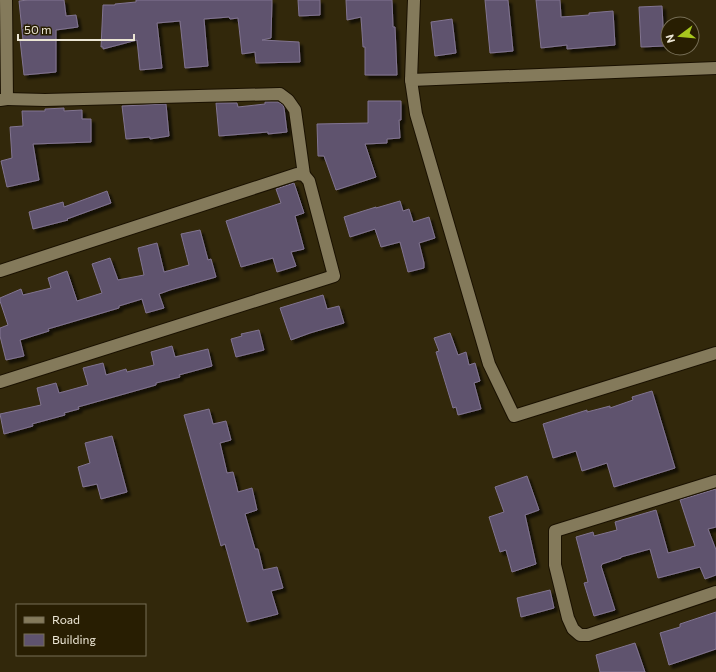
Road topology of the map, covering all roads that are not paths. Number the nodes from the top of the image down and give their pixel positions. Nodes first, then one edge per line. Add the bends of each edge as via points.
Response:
1 (6, 0) edge
2 (414, 0) edge
3 (716, 68) edge
4 (411, 80) junction
5 (3, 100) edge
6 (304, 175) junction
7 (0, 271) edge
8 (716, 353) edge
9 (0, 382) edge
10 (716, 481) edge
11 (716, 592) edge

1 - 5 street
2 - 4 street
3 - 4 street
4 - 8 street via 416,114 489,364 514,416
5 - 6 street via 280,94 295,110
6 - 7 street via 296,174
6 - 9 street via 309,181 334,276
10 - 11 street via 555,531 555,565 568,618 573,629 580,634 588,635

